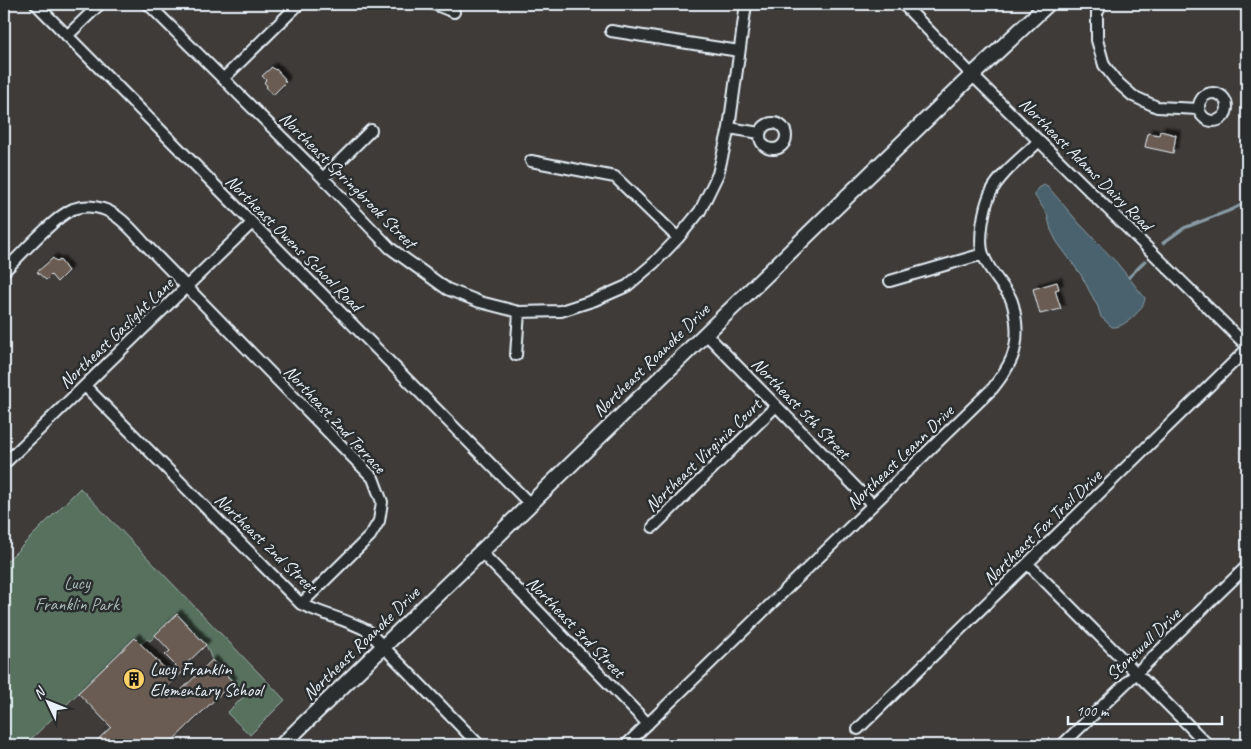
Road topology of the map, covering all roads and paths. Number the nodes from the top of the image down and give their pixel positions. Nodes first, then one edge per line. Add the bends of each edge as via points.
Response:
1 (36, 4) edge
2 (100, 4) edge
3 (148, 4) edge
4 (299, 4) edge
5 (434, 4) edge
6 (746, 4) edge
7 (904, 4) edge
8 (1048, 4) edge
9 (1102, 4) edge
10 (454, 12) dead end
11 (611, 31) dead end
12 (67, 36) junction
13 (739, 50) junction
14 (972, 75) junction
15 (223, 79) junction
16 (1199, 109) dead end
17 (729, 128) junction
18 (371, 130) dead end
19 (760, 133) dead end
20 (1039, 141) junction
21 (531, 161) dead end
22 (323, 178) junction
23 (251, 224) junction
24 (678, 238) junction
25 (983, 254) junction
26 (4, 271) edge
27 (890, 281) dead end
28 (186, 287) junction
29 (519, 312) junction
30 (705, 333) junction
31 (1247, 347) edge
32 (516, 355) dead end
33 (85, 386) junction
34 (776, 406) junction
35 (4, 464) edge
36 (530, 504) junction
37 (873, 505) junction
38 (652, 527) dead end
39 (481, 552) junction
40 (1028, 564) junction
41 (1247, 566) edge
42 (301, 604) junction
43 (383, 647) junction
44 (1137, 673) junction
45 (648, 724) junction
46 (858, 729) dead end
47 (282, 745) edge
48 (479, 745) edge
49 (626, 745) edge
50 (1062, 745) edge
51 (1208, 745) edge

1 - 12 street, Northeast Owens School Road
2 - 12 street
3 - 15 street, Northeast Springbrook Street
4 - 15 street
5 - 10 street
6 - 13 street, Northeast Springbrook Street
7 - 14 street, Northeast Adams Dairy Road
8 - 14 street, Northeast Roanoke Drive
9 - 16 street via 1097,13 1097,40 1104,64 1116,82 1133,96 1157,107
11 - 13 street
12 - 23 street, Northeast Owens School Road
13 - 17 street, Northeast Springbrook Street
14 - 20 street, Northeast Adams Dairy Road
14 - 30 street, Northeast Roanoke Drive
15 - 22 street, Northeast Springbrook Street
17 - 19 street
17 - 24 street, Northeast Springbrook Street via 718,174 700,211
18 - 22 street
20 - 25 street via 999,181 990,195 982,230
20 - 31 street, Northeast Adams Dairy Road
21 - 24 street via 615,177
22 - 29 street, Northeast Springbrook Street via 390,248 426,275 447,289
23 - 28 street, Northeast Gaslight Lane
23 - 36 street, Northeast Owens School Road
24 - 29 street, Northeast Springbrook Street via 654,263 619,290 561,311
25 - 27 street
25 - 37 street, Northeast Leann Drive via 1011,299 1017,334 1015,353 993,388
26 - 28 street, Northeast 2nd Terrace via 60,216 73,209 99,207 118,217
28 - 33 street, Northeast Gaslight Lane
28 - 42 street, Northeast 2nd Terrace via 373,478 377,487 382,502 379,521 370,536
29 - 32 street
30 - 34 street, Northeast 5th Street
30 - 36 street, Northeast Roanoke Drive
31 - 40 street, Northeast Fox Trail Drive
33 - 35 street, Northeast Gaslight Lane
33 - 42 street, Northeast 2nd Street
34 - 37 street, Northeast 5th Street
34 - 38 street, Northeast Virginia Court
36 - 39 street, Northeast Roanoke Drive
37 - 45 street, Northeast Leann Drive
39 - 43 street, Northeast Roanoke Drive
39 - 45 street, Northeast 3rd Street
40 - 44 street
40 - 46 street, Northeast Fox Trail Drive
41 - 44 street, Stonewall Drive
42 - 43 street, Northeast 2nd Street via 368,631
43 - 47 street, Northeast Roanoke Drive
43 - 48 street, Northeast 2nd Street
44 - 50 street, Stonewall Drive
44 - 51 street
45 - 49 street, Northeast Leann Drive

